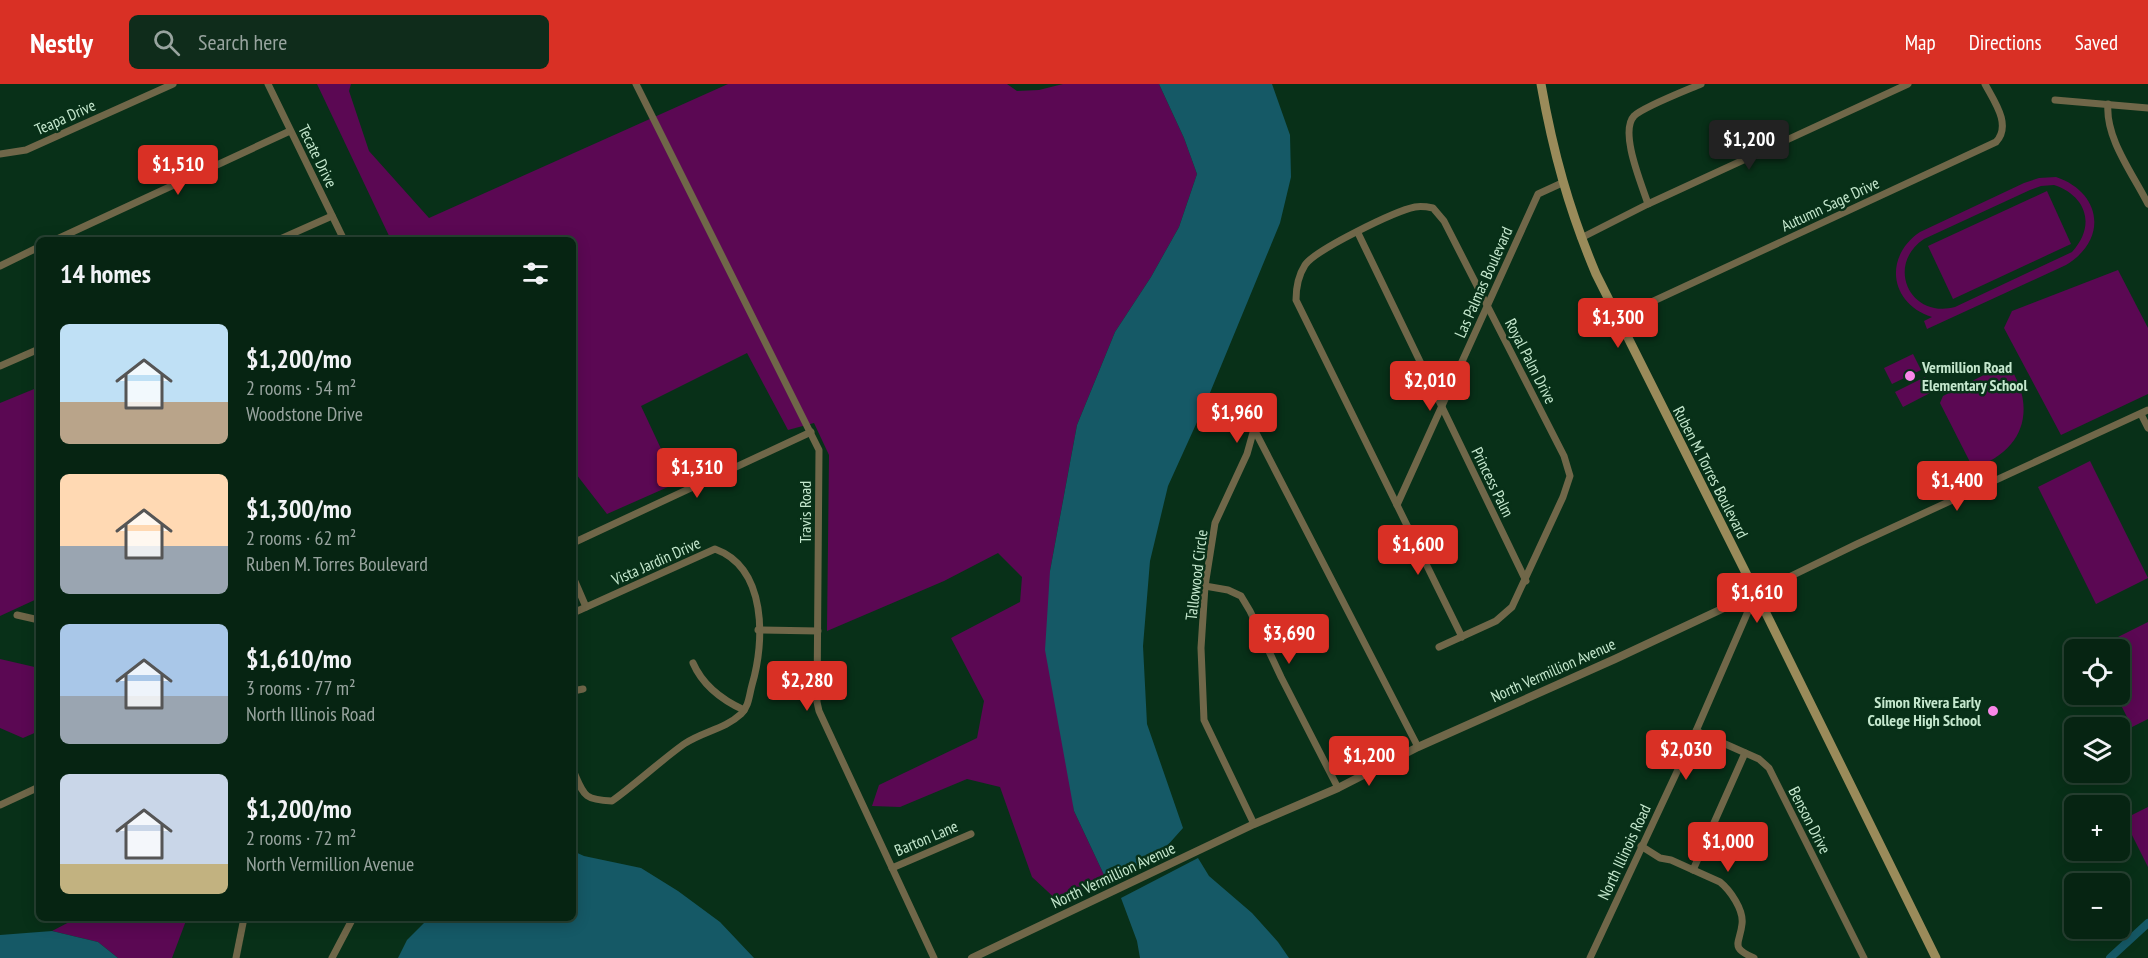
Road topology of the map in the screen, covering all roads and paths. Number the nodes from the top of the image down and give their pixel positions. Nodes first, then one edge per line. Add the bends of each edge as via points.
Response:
1 (173, 84) edge
2 (268, 84) edge
3 (636, 84) edge
4 (1541, 84) edge
5 (1701, 84) edge
6 (1908, 84) edge
7 (1985, 84) edge
8 (2055, 100) dead end
9 (2108, 104) junction
10 (2148, 108) edge
11 (290, 130) junction
12 (0, 154) edge
13 (1562, 183) junction
14 (1648, 204) junction
15 (2148, 204) edge
16 (332, 216) junction
17 (1358, 233) junction
18 (61, 237) edge
19 (285, 237) edge
20 (342, 237) edge
21 (1581, 238) junction
22 (36, 249) edge
23 (0, 266) edge
24 (1487, 306) junction
25 (1617, 318) junction
26 (36, 350) edge
27 (0, 366) edge
28 (1442, 407) junction
29 (2144, 412) edge
30 (2148, 428) edge
31 (811, 432) junction
32 (1397, 505) junction
33 (576, 542) edge
34 (1526, 581) junction
35 (576, 583) edge
36 (1205, 586) junction
37 (1756, 593) junction
38 (586, 608) junction
39 (576, 613) edge
40 (17, 615) dead end
41 (36, 619) edge
42 (758, 630) junction
43 (818, 631) junction
44 (1462, 636) junction
45 (1439, 647) dead end
46 (693, 663) dead end
47 (583, 689) dead end
48 (576, 690) edge
49 (744, 710) junction
50 (1696, 731) junction
51 (1418, 747) junction
52 (1745, 753) junction
53 (576, 777) edge
54 (36, 788) edge
55 (1338, 788) junction
56 (0, 805) edge
57 (1254, 824) junction
58 (971, 834) dead end
59 (1641, 846) junction
60 (892, 868) junction
61 (1693, 870) junction
62 (243, 921) edge
63 (351, 921) edge
64 (236, 958) edge
65 (332, 958) edge
66 (934, 958) edge
67 (972, 958) edge
68 (1590, 958) edge
69 (1754, 958) edge
70 (1864, 958) edge
71 (1936, 958) edge

1 - 12 street, Teapa Drive via 26,150
2 - 11 street, Tecate Drive
3 - 31 street, Travis Road
4 - 13 main road, Ruben M. Torres Boulevard
5 - 14 street via 1637,113 1629,125 1634,159
6 - 14 street
7 - 25 street, Autumn Sage Drive via 2002,123 1996,142
8 - 9 street
9 - 10 street
9 - 15 street via 2113,138
11 - 16 street, Tecate Drive
11 - 18 street
13 - 21 main road, Ruben M. Torres Boulevard
13 - 24 street, Las Palmas Boulevard via 1538,194
14 - 21 street
16 - 19 street
16 - 20 street, Tecate Drive
17 - 24 street, Royal Palm Drive via 1417,206 1433,208 1444,221
17 - 28 street, Princess Palm
17 - 32 street, Royal Palm Drive via 1316,254 1305,265 1296,286 1296,300
21 - 25 main road, Ruben M. Torres Boulevard
22 - 23 street
24 - 28 street, Las Palmas Boulevard
24 - 34 street, Royal Palm Drive via 1564,456 1570,476
25 - 37 main road, Ruben M. Torres Boulevard
26 - 27 street
28 - 32 street, Las Palmas Boulevard
28 - 34 street, Princess Palm
29 - 30 street
29 - 37 street, North Vermillion Avenue
31 - 33 street
31 - 43 street, Travis Road via 819,450
32 - 44 street
34 - 44 street, Royal Palm Drive via 1512,607 1496,621
35 - 38 street
36 - 51 street, Tallowood Circle via 1215,523 1254,429
36 - 55 street via 1241,596
36 - 57 street, Tallowood Circle via 1201,648 1204,720
37 - 50 street, North Illinois Road
37 - 51 street, North Vermillion Avenue
37 - 71 main road, Ruben M. Torres Boulevard
38 - 39 street, Vista Jardin Drive
38 - 42 street, Vista Jardin Drive via 715,549 736,560 748,575 755,592
40 - 41 street
42 - 43 street
42 - 49 street, Vista Jardin Drive via 758,666
43 - 60 street, Travis Road via 819,711
44 - 45 street, Royal Palm Drive
46 - 49 street via 709,687
47 - 48 street
49 - 53 street via 728,723 686,743 612,801 583,794
50 - 52 street, Benson Drive
50 - 59 street, North Illinois Road
51 - 55 street, North Vermillion Avenue
52 - 61 street
52 - 70 street, Benson Drive via 1764,763 1772,774
54 - 56 street
55 - 57 street, North Vermillion Avenue
57 - 67 street, North Vermillion Avenue
58 - 60 street, Barton Lane
59 - 61 street
59 - 68 street, North Illinois Road
60 - 66 street, Travis Road
61 - 69 street via 1726,887 1742,918 1738,947
62 - 64 street
63 - 65 street

